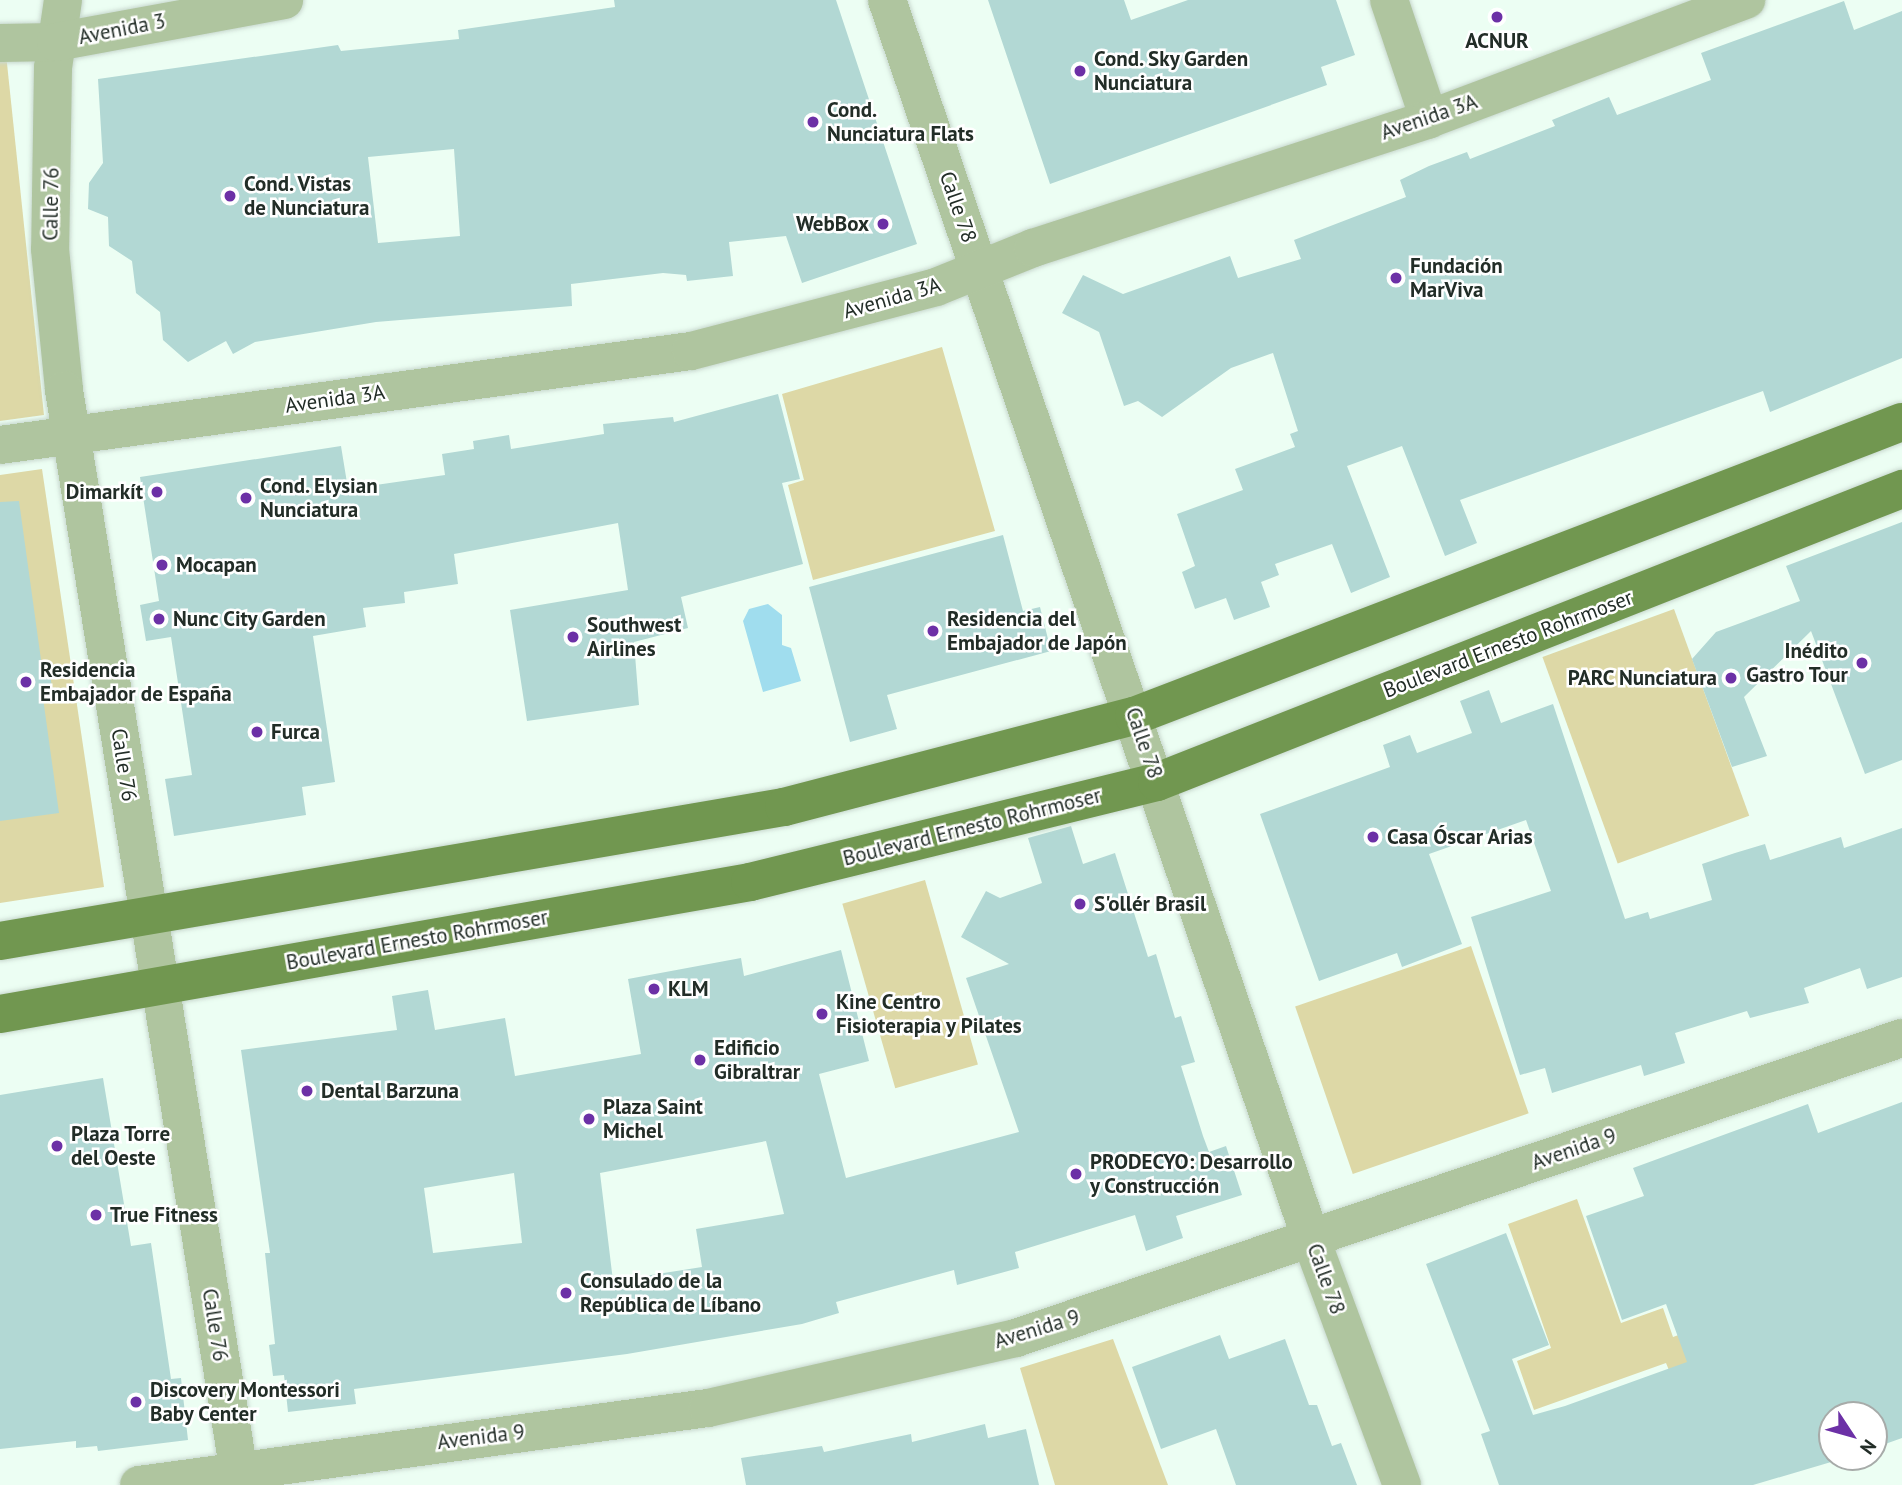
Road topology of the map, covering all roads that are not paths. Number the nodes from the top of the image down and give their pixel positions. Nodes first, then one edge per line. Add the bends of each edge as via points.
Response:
1 (63, 0) edge
2 (284, 0) edge
3 (887, 0) edge
4 (1388, 0) edge
5 (1746, 0) edge
6 (0, 43) edge
7 (56, 43) junction
8 (1429, 119) junction
9 (980, 270) junction
10 (1902, 422) edge
11 (71, 434) junction
12 (0, 445) edge
13 (1902, 489) edge
14 (1134, 716) junction
15 (1157, 782) junction
16 (149, 915) junction
17 (0, 941) edge
18 (160, 986) junction
19 (0, 1014) edge
20 (1902, 1038) edge
21 (1311, 1239) junction
22 (240, 1477) edge
23 (139, 1485) edge
24 (1402, 1485) edge

1 - 7 street, Calle 76
2 - 7 street, Avenida 3
3 - 9 street, Calle 78
4 - 8 street
5 - 8 street, Avenida 3A
6 - 7 street, Avenida 3
7 - 11 street, Calle 76 via 50,249
8 - 9 street, Avenida 3A
9 - 11 street, Avenida 3A via 926,290 691,351
9 - 14 street, Calle 78
10 - 14 main road
11 - 12 street, Avenida 3A
11 - 16 street, Calle 76
13 - 15 main road, Boulevard Ernesto Rohrmoser
14 - 15 street, Calle 78
14 - 16 main road via 784,807
15 - 18 main road, Boulevard Ernesto Rohrmoser via 750,882
15 - 21 street, Calle 78
16 - 17 main road
16 - 18 street, Calle 76
18 - 19 main road, Boulevard Ernesto Rohrmoser
18 - 22 street, Calle 76
20 - 21 street, Avenida 9
21 - 22 street, Avenida 9 via 1016,1338 708,1408
21 - 24 street, Calle 78
22 - 23 street, Avenida 9

